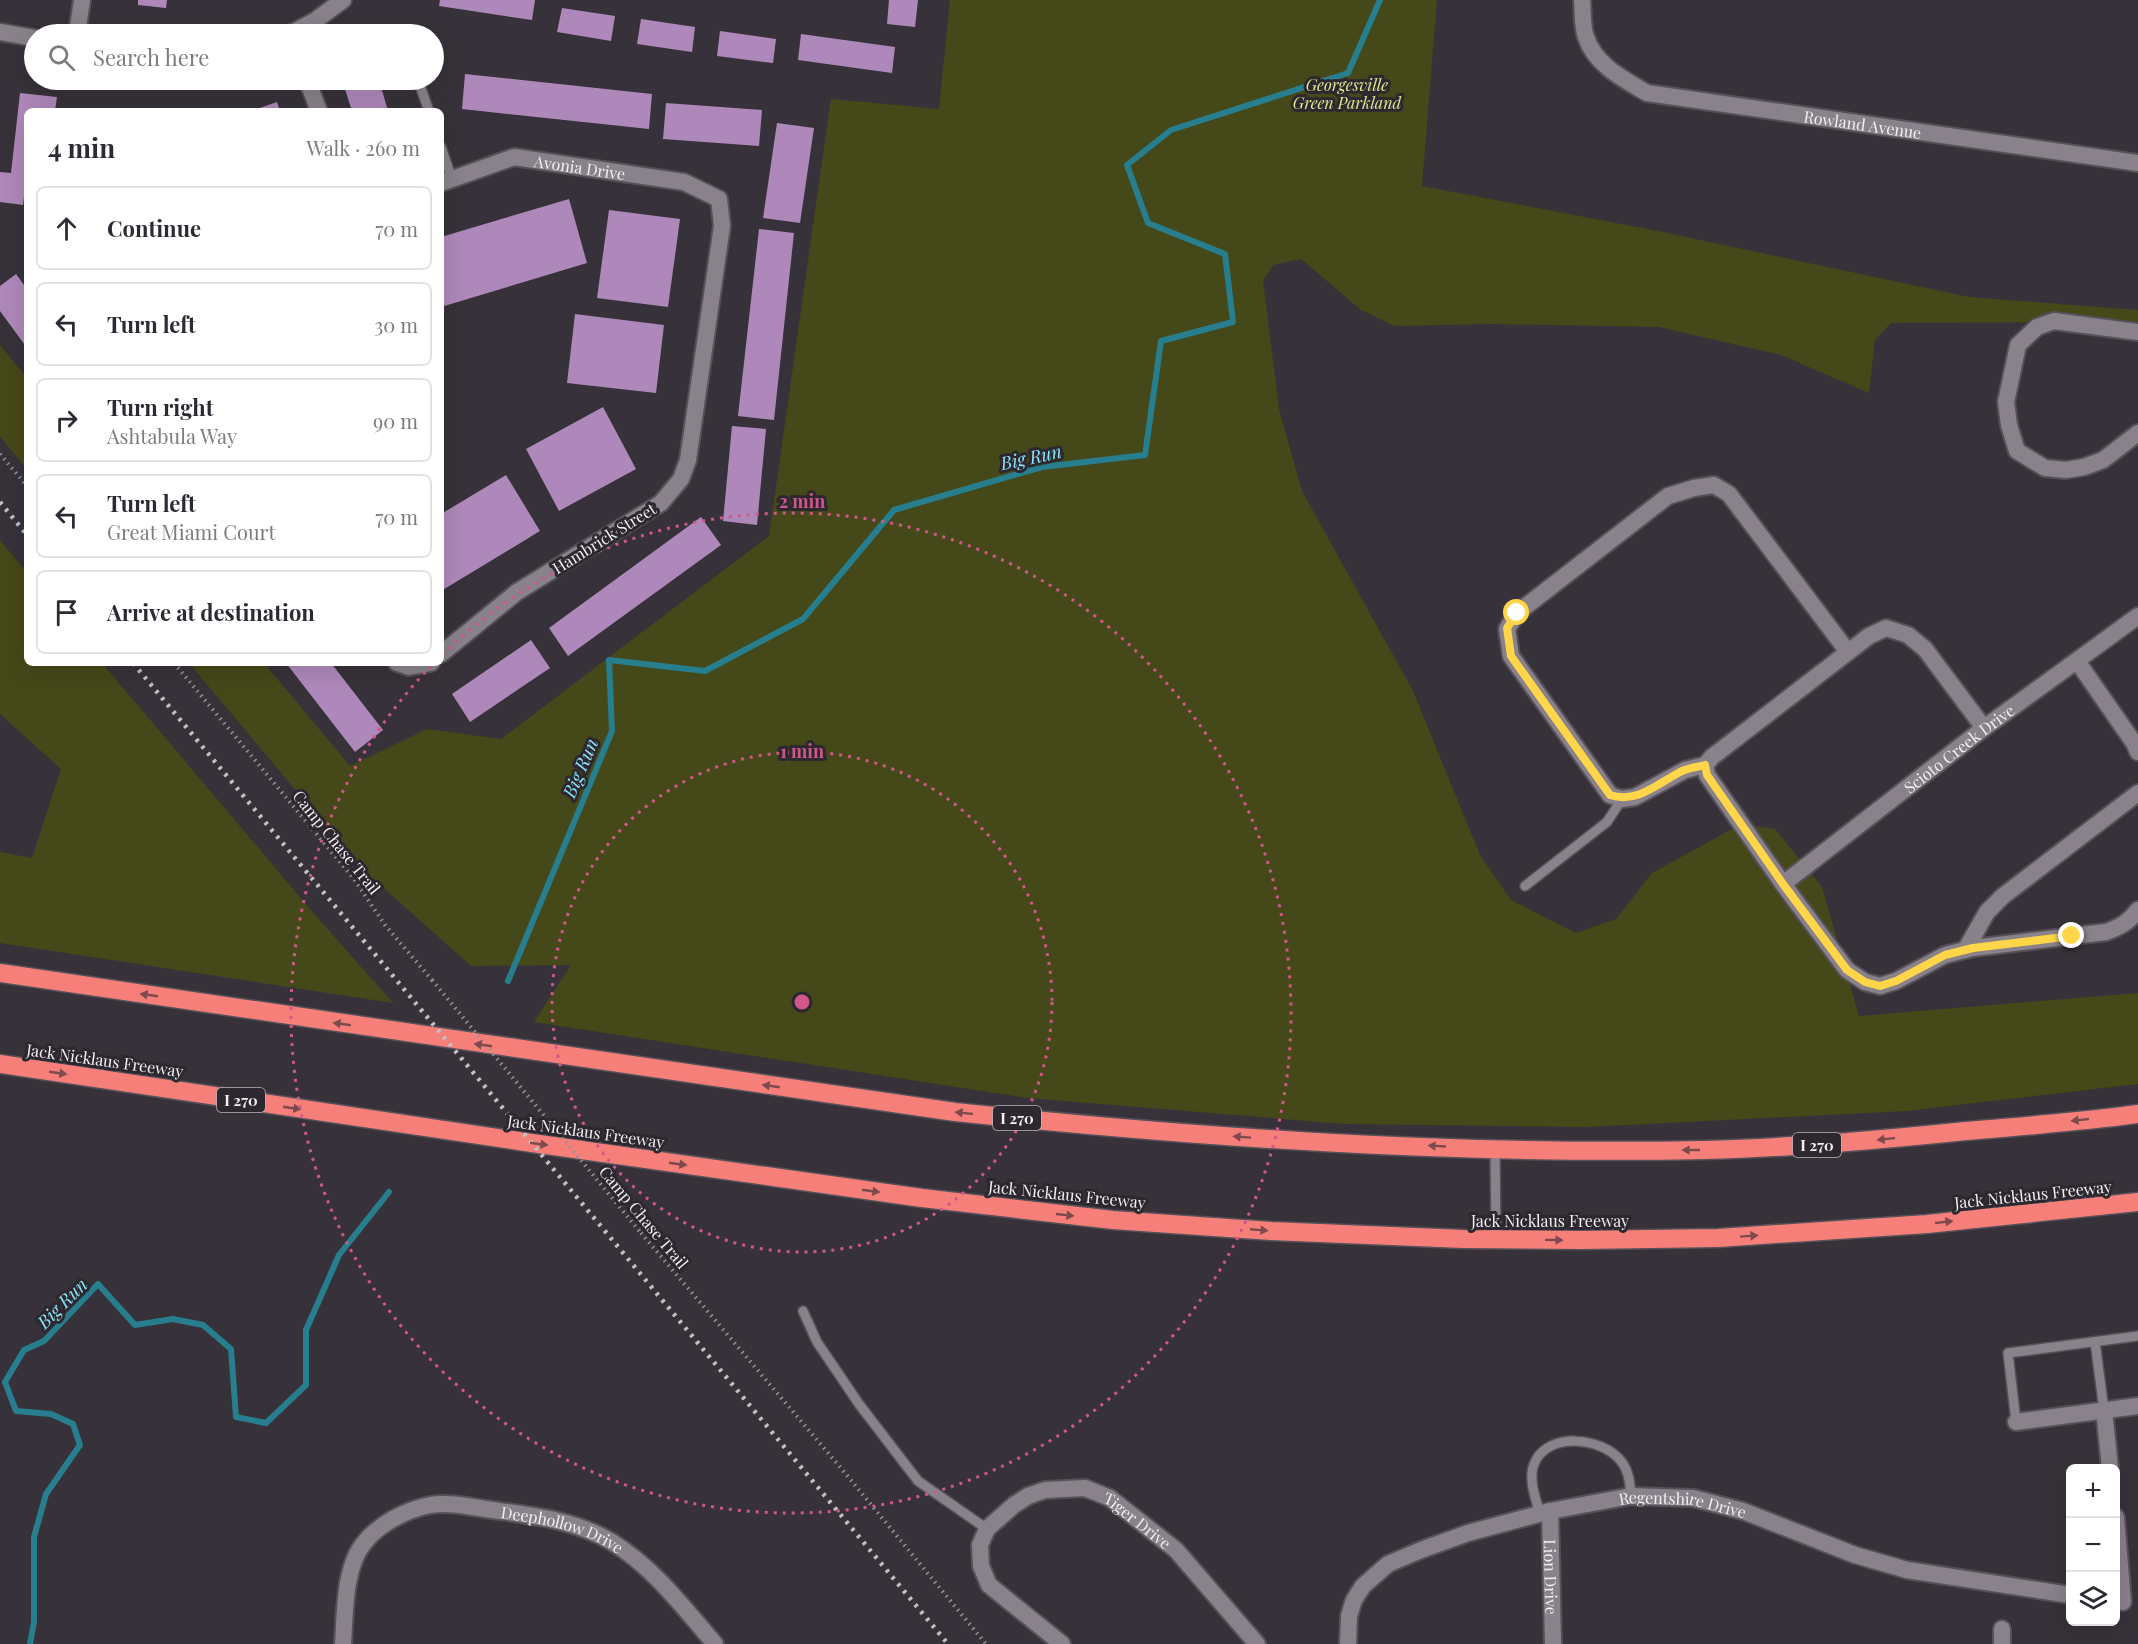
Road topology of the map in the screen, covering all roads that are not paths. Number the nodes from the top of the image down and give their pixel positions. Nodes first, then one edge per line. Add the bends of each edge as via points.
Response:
1 (82, 0) edge
2 (343, 0) edge
3 (1582, 0) edge
4 (78, 24) edge
5 (309, 24) edge
6 (0, 32) edge
7 (24, 36) edge
8 (311, 90) edge
9 (422, 90) edge
10 (318, 108) edge
11 (428, 108) edge
12 (2138, 163) edge
13 (446, 181) edge
14 (719, 200) joint
15 (2138, 332) edge
16 (2138, 433) edge
17 (2138, 616) edge
18 (444, 652) edge
19 (1848, 652) junction
20 (2077, 661) junction
21 (1984, 728) junction
22 (2138, 752) edge
23 (1705, 765) junction
24 (2138, 793) edge
25 (1622, 799) junction
26 (1783, 884) junction
27 (1525, 886) dead end
28 (2138, 910) edge
29 (1966, 949) junction
30 (0, 973) edge
31 (0, 1064) edge
32 (2138, 1114) edge
33 (1495, 1149) junction
34 (2138, 1202) edge
35 (1496, 1239) junction
36 (803, 1311) dead end
37 (2138, 1336) edge
38 (2095, 1342) junction
39 (2138, 1406) edge
40 (2104, 1410) junction
41 (2016, 1422) joint
42 (2110, 1464) edge
43 (1631, 1496) junction
44 (1545, 1513) junction
45 (2115, 1518) edge
46 (987, 1529) junction
47 (2066, 1594) edge
48 (2126, 1602) edge
49 (343, 1644) edge
50 (715, 1644) edge
51 (1062, 1644) edge
52 (1257, 1644) edge
53 (1348, 1644) edge
54 (1553, 1644) edge

1 - 4 street
2 - 5 street
3 - 12 street, Rowland Avenue via 1585,37 1599,60 1647,93
6 - 7 street
8 - 10 street
9 - 11 lane
13 - 14 street, Avonia Drive via 514,156 684,182
14 - 18 street, Hambrick Street via 722,226 688,460 681,479 661,504 517,592
15 - 16 street via 2054,321 2037,327 2018,345 2006,402 2017,451 2045,468 2066,470 2103,460
17 - 20 street, Scioto Creek Drive
19 - 21 street via 1886,628 1908,635 1925,649
19 - 23 street
19 - 25 street via 1729,494 1714,485 1668,496 1517,613 1507,628 1511,656 1610,795
20 - 21 street, Scioto Creek Drive
20 - 22 street
21 - 26 street, Scioto Creek Drive
23 - 25 street via 1685,770 1635,797
23 - 26 street via 1707,775
24 - 29 street via 2003,896 1987,912
25 - 27 lane via 1608,822
26 - 29 street via 1847,970 1865,982 1880,986 1896,981 1945,955
28 - 29 street via 2121,927 2106,932
33 -> 30 highway, I 270 via 1109,1128 955,1112
31 -> 35 highway, Jack Nicklaus Freeway / I 270 via 953,1202 1113,1220 1271,1231
32 -> 33 highway, I 270 via 1843,1143 1706,1150
33 - 35 lane
35 -> 34 highway, Jack Nicklaus Freeway / I 270 via 1718,1239 1928,1224
36 - 46 lane via 823,1351 918,1481
37 - 38 lane
38 - 40 lane
38 - 41 lane via 2008,1353
39 - 40 street
40 - 41 street
40 - 42 street
43 - 44 street, Regentshire Drive
43 - 44 lane via 1627,1471 1613,1453 1592,1443 1564,1442 1540,1454 1534,1465 1533,1489
43 - 47 street, Regentshire Drive via 1693,1498 1743,1511 1855,1555 1907,1570
44 - 53 street, Regentshire Drive via 1468,1533 1388,1564 1354,1600
44 - 54 street, Lion Drive
45 - 48 street
46 - 51 street via 980,1545 981,1566 989,1585
46 - 52 street, Tiger Drive via 1014,1505 1045,1490 1085,1488 1110,1498 1176,1550
49 - 50 street, Deephollow Drive via 350,1577 363,1544 390,1521 432,1505 513,1513 573,1525 610,1541 643,1564

